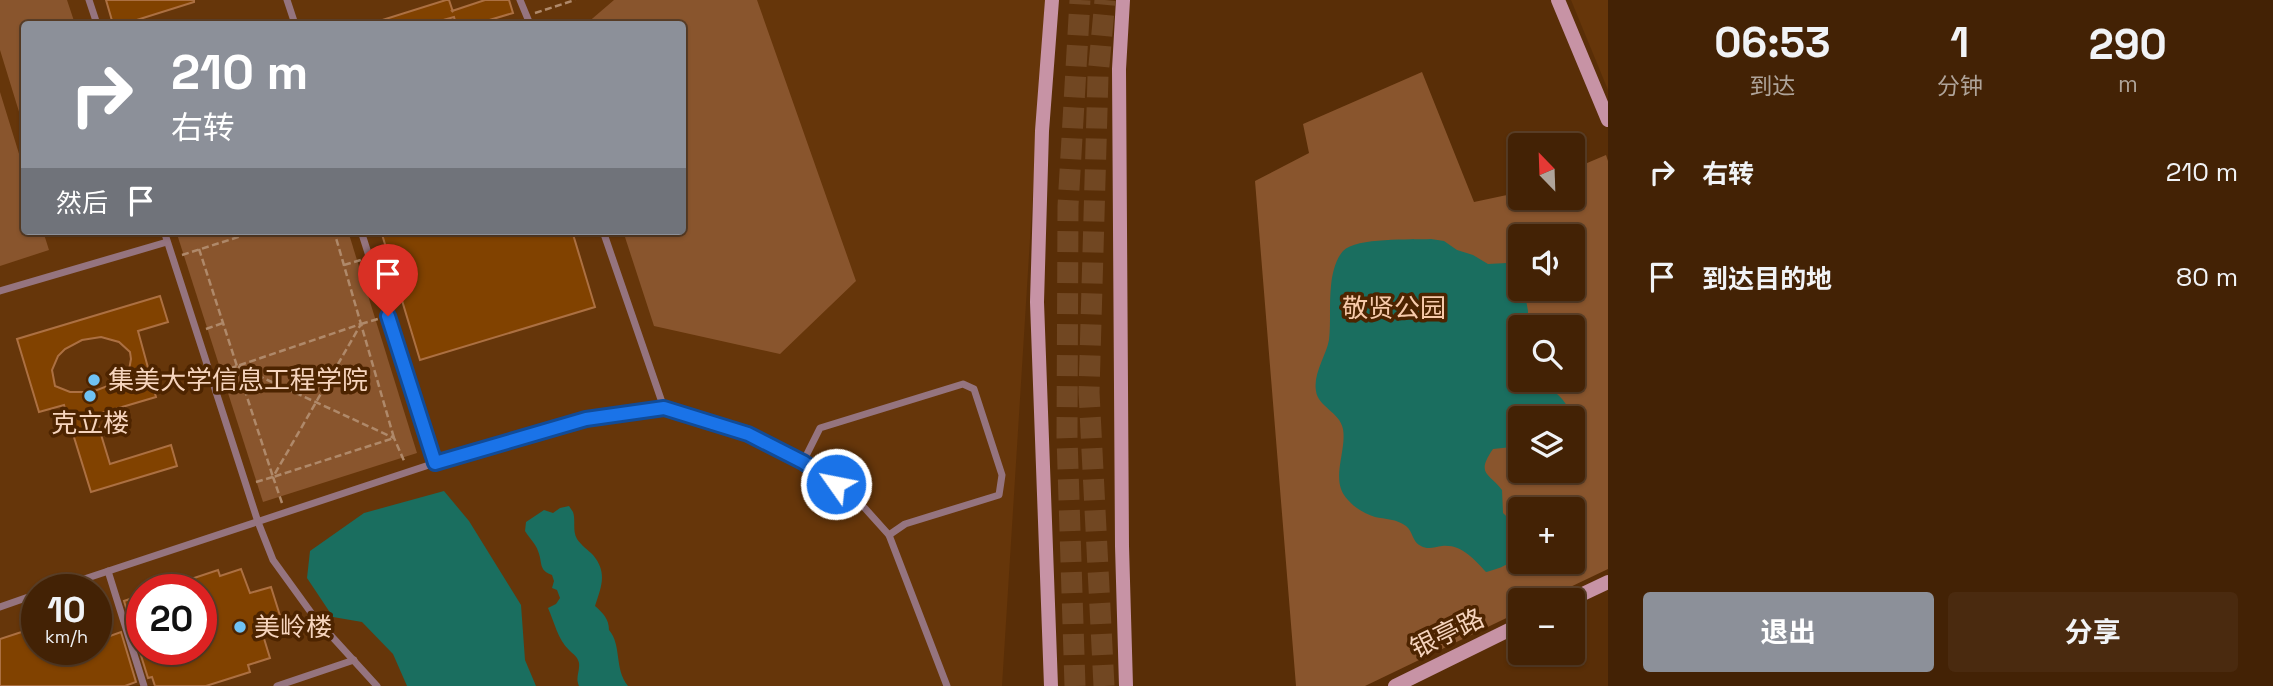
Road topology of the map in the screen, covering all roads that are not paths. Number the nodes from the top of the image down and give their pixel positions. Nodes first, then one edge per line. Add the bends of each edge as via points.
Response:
1 (89, 0) edge
2 (287, 0) edge
3 (520, 0) edge
4 (1052, 0) edge
5 (1123, 0) edge
6 (1558, 0) edge
7 (528, 20) edge
8 (96, 21) edge
9 (294, 21) edge
10 (1608, 120) edge
11 (165, 235) edge
12 (362, 235) edge
13 (604, 235) edge
14 (167, 242) junction
15 (0, 291) edge
16 (664, 408) junction
17 (803, 462) junction
18 (435, 463) junction
19 (258, 522) junction
20 (889, 535) junction
21 (108, 571) junction
22 (99, 574) edge
23 (1608, 582) edge
24 (1585, 593) edge
25 (21, 600) edge
26 (0, 607) edge
27 (1508, 630) edge
28 (354, 660) junction
29 (144, 686) edge
30 (277, 686) edge
31 (377, 686) edge
32 (947, 686) edge
33 (1051, 686) edge
34 (1126, 686) edge
35 (1395, 686) edge

1 - 8 lane
2 - 9 lane
3 - 7 lane
4 - 33 main road via 1041,131 1037,302
5 - 34 main road via 1119,82
6 - 10 main road
11 - 14 lane
12 - 18 lane
13 - 16 lane
14 - 15 lane
14 - 19 lane
16 - 17 lane via 748,434
16 - 18 lane via 586,419
17 - 20 lane via 853,495
17 - 20 lane via 820,428 963,384 974,389 1002,475 999,495 905,524
18 - 19 lane
19 - 21 lane
19 - 28 lane via 273,560 315,618
20 - 32 lane
21 - 22 lane
21 - 29 lane
23 - 24 main road
25 - 26 lane
27 - 35 main road, 银亭路
28 - 30 lane
28 - 31 lane

